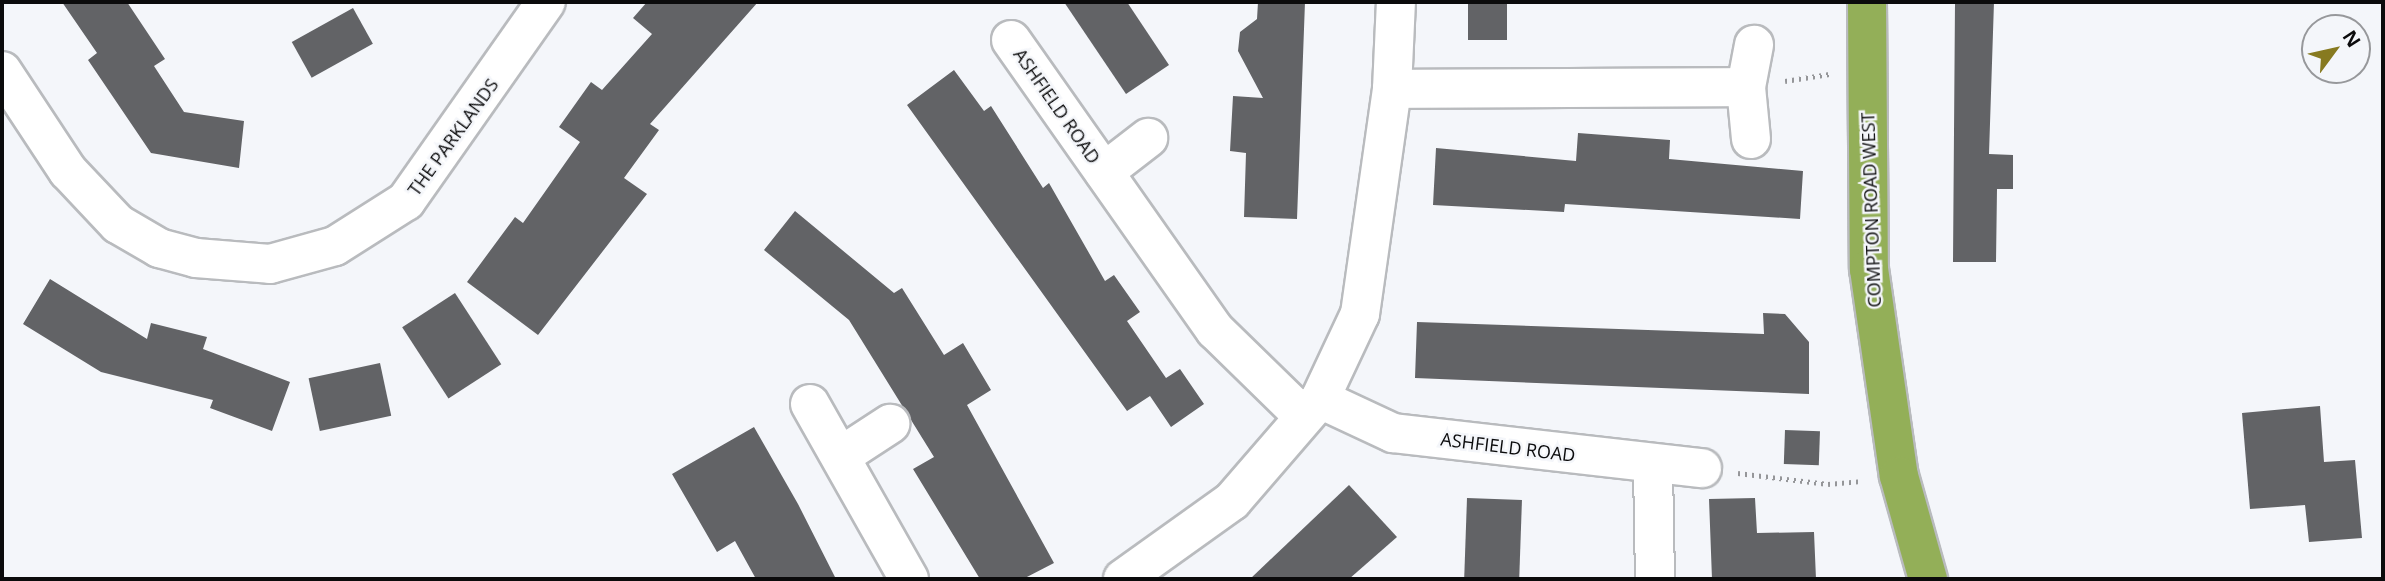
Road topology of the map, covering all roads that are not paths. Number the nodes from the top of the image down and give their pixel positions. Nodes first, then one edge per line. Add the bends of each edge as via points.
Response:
1 (546, 2) edge
2 (1396, 2) edge
3 (1867, 2) edge
4 (1011, 40) dead end
5 (1754, 45) dead end
6 (2, 71) edge
7 (1746, 87) junction
8 (1392, 89) junction
9 (1148, 138) dead end
10 (1751, 139) dead end
11 (1104, 172) junction
12 (810, 404) dead end
13 (1312, 408) junction
14 (890, 424) dead end
15 (841, 456) junction
16 (1653, 466) junction
17 (1702, 468) road end
18 (909, 579) edge
19 (1123, 579) edge
20 (1655, 579) edge
21 (1928, 579) edge

1 - 6 street, THE PARKLANDS via 406,201 335,246 270,264 196,258 159,248 118,224 68,170
2 - 8 street
3 - 21 highway, COMPTON ROAD WEST via 1869,269 1881,377 1899,477
4 - 11 street, ASHFIELD ROAD
5 - 7 street
7 - 8 street
7 - 10 street
8 - 13 street via 1360,314
9 - 11 street, ASHFIELD ROAD
11 - 13 street, ASHFIELD ROAD via 1215,330
12 - 15 street
13 - 16 street, ASHFIELD ROAD via 1393,433
13 - 19 street via 1232,501
14 - 15 street
15 - 18 street
16 - 17 street, ASHFIELD ROAD
16 - 20 street

